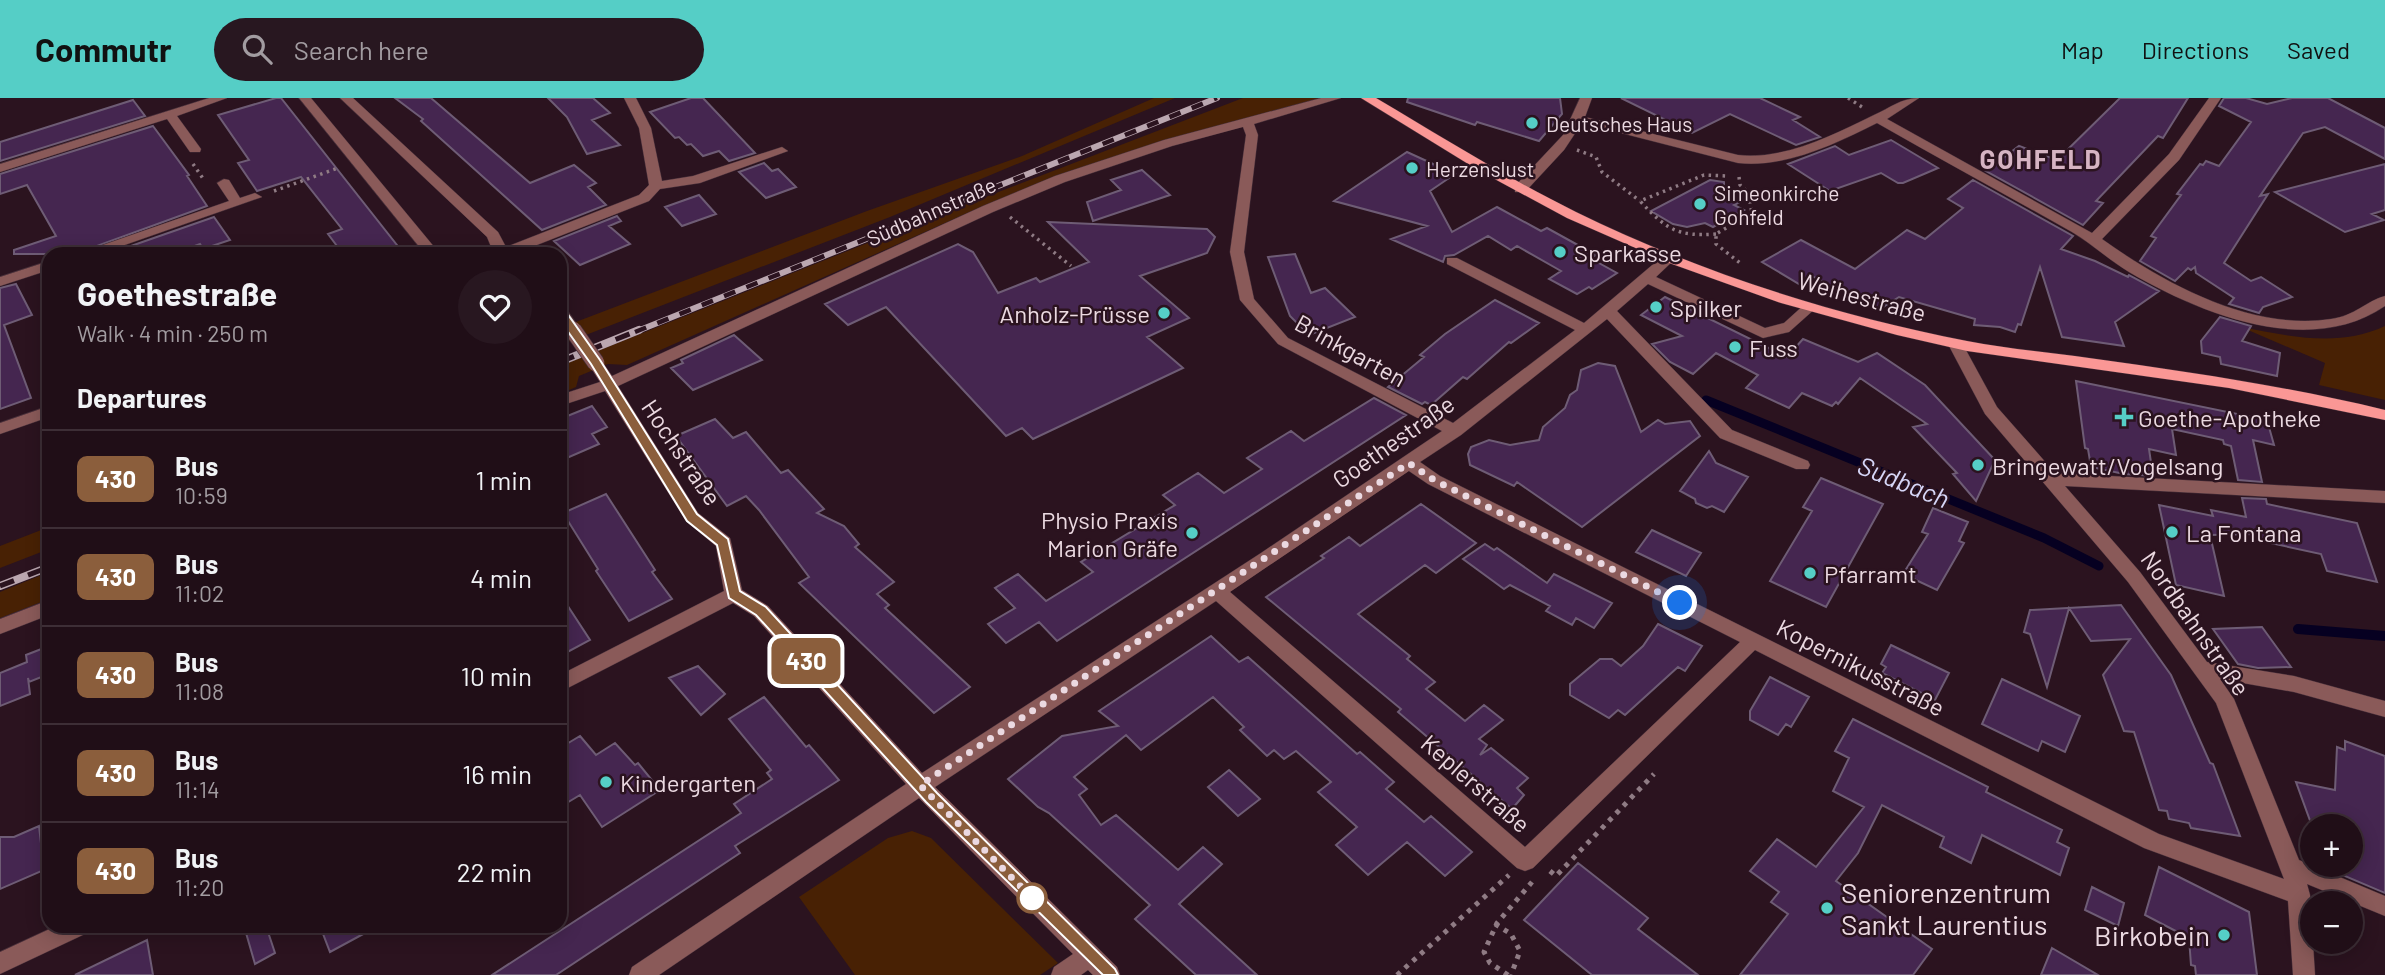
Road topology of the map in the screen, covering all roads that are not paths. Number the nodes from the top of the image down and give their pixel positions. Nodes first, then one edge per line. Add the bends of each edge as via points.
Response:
1 (221, 98) edge
2 (305, 98) edge
3 (346, 98) edge
4 (630, 98) edge
5 (1335, 98) edge
6 (1367, 98) edge
7 (1586, 98) edge
8 (1913, 98) edge
9 (2215, 98) edge
10 (169, 114) junction
11 (1580, 119) junction
12 (1878, 119) junction
13 (1248, 123) junction
14 (195, 149) dead end
15 (782, 151) dead end
16 (0, 167) edge
17 (224, 183) dead end
18 (656, 186) junction
19 (1520, 189) junction
20 (255, 197) road end
21 (237, 203) junction
22 (2094, 239) junction
23 (105, 247) edge
24 (427, 247) edge
25 (499, 247) edge
26 (520, 247) edge
27 (1669, 258) junction
28 (1452, 261) dead end
29 (42, 267) edge
30 (1647, 278) junction
31 (0, 282) edge
32 (2385, 300) edge
33 (1810, 307) junction
34 (1608, 311) junction
35 (567, 322) edge
36 (1587, 330) junction
37 (1956, 344) junction
38 (609, 384) junction
39 (567, 399) edge
40 (42, 414) edge
41 (2385, 415) edge
42 (0, 429) edge
43 (1455, 431) junction
44 (1409, 463) junction
45 (1802, 465) dead end
46 (2051, 478) junction
47 (2385, 497) edge
48 (1217, 591) junction
49 (734, 594) junction
50 (42, 610) edge
51 (0, 627) edge
52 (1754, 640) junction
53 (2202, 668) junction
54 (567, 680) edge
55 (2385, 709) edge
56 (920, 785) junction
57 (2291, 867) junction
58 (2299, 895) junction
59 (2385, 906) edge
60 (64, 933) edge
61 (1090, 956) junction
62 (0, 963) edge
63 (640, 975) edge
64 (1062, 975) edge
65 (1109, 975) edge
66 (2304, 975) edge

1 - 10 street
2 - 24 street
3 - 25 street via 494,235
4 - 18 street via 645,128
5 - 13 street, Südbahnstraße
6 - 19 main road, Weihestraße
7 - 11 street
8 - 12 street
9 - 22 street via 2174,157
10 - 14 street
10 - 16 street
11 - 12 street via 1738,159 1763,161
11 - 19 street
12 - 22 street
13 - 38 street, Südbahnstraße via 1168,143 1060,179
13 - 43 street, Brinkgarten via 1252,135 1237,252 1247,300 1283,341
15 - 18 street via 695,180
17 - 21 street
18 - 26 street via 644,198
19 - 27 main road, Weihestraße
20 - 21 street
21 - 23 street
22 - 32 street via 2133,267 2184,294 2271,321 2312,326 2358,317
27 - 30 street, Goethestraße
27 - 33 main road, Weihestraße
28 - 36 street
29 - 31 street
30 - 33 street via 1763,333 1777,334 1790,327
30 - 34 street, Goethestraße
33 - 37 main road, Weihestraße
34 - 36 street, Goethestraße
34 - 45 street via 1726,434
35 - 38 street, Hochstraße, bridge
36 - 43 street, Goethestraße
37 - 41 main road, Weihestraße via 2250,385
37 - 46 street, Nordbahnstraße via 1991,410
38 - 39 street, Südbahnstraße
38 - 49 street, Hochstraße via 692,517 723,543
40 - 42 street
43 - 44 street, Goethestraße
44 - 48 street, Goethestraße
44 - 52 street, Kopernikusstraße via 1446,486
46 - 47 street
46 - 53 street, Nordbahnstraße via 2134,576
48 - 52 street, Keplerstraße via 1531,869
48 - 56 street, Goethestraße
49 - 54 street
49 - 56 street via 761,611
50 - 51 street
52 - 58 street, Kopernikusstraße via 2152,841
53 - 55 street via 2307,685
53 - 57 street, Nordbahnstraße via 2224,699
56 - 61 street
56 - 63 street, Goethestraße
57 - 58 street, Nordbahnstraße
57 - 59 street
58 - 66 street, Nordbahnstraße
60 - 62 street
61 - 64 street
61 - 65 street

